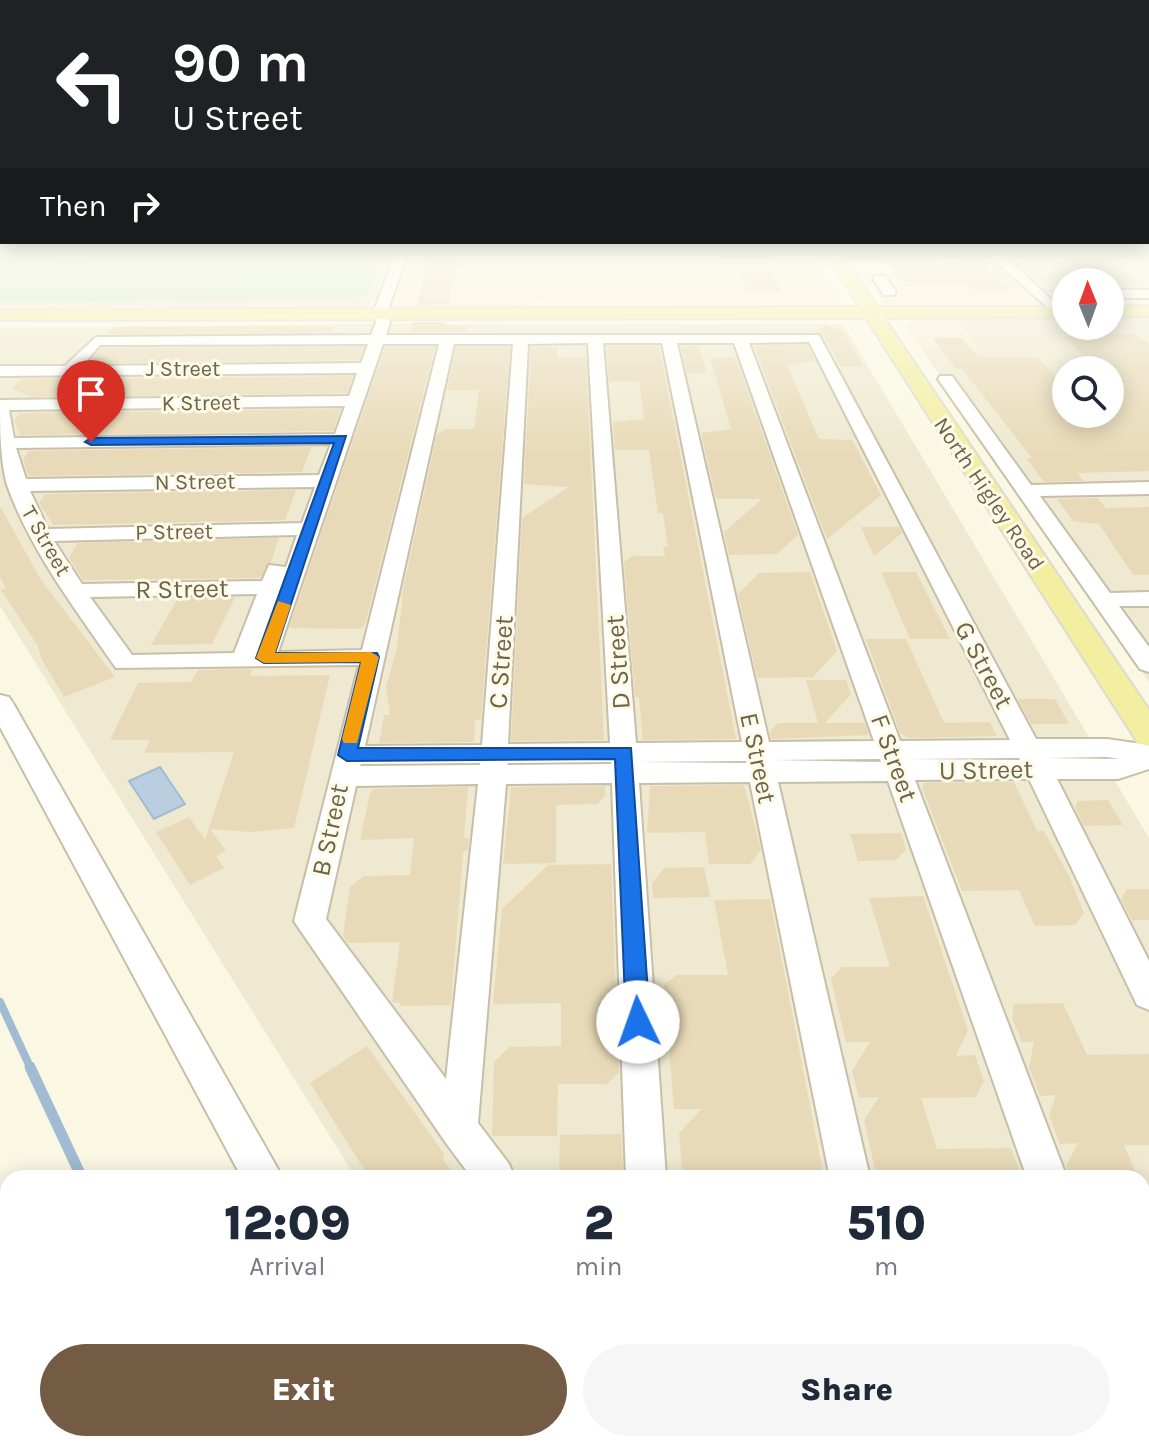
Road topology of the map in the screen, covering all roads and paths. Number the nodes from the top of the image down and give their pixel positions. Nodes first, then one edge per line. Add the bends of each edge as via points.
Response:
1 (382, 319) edge
2 (873, 319) edge
3 (521, 337) junction
4 (448, 338) junction
5 (595, 338) junction
6 (668, 338) junction
7 (371, 339) junction
8 (740, 339) junction
9 (359, 368) junction
10 (70, 370) junction
11 (0, 371) edge
12 (946, 379) dead end
13 (347, 401) junction
14 (0, 405) edge
15 (334, 439) junction
16 (4, 443) junction
17 (318, 481) junction
18 (16, 485) junction
19 (1149, 488) edge
20 (1026, 491) junction
21 (301, 530) junction
22 (39, 535) junction
23 (280, 587) junction
24 (75, 591) junction
25 (1149, 599) edge
26 (1103, 600) junction
27 (371, 657) junction
28 (254, 658) junction
29 (1149, 664) edge
30 (0, 703) edge
31 (1149, 735) edge
32 (1149, 757) edge
33 (1033, 759) junction
34 (894, 760) junction
35 (759, 762) junction
36 (625, 763) junction
37 (494, 764) junction
38 (344, 766) junction
39 (1149, 995) edge
40 (459, 1130) junction
41 (259, 1170) edge
42 (489, 1170) edge
43 (646, 1170) edge
44 (848, 1170) edge
45 (1044, 1170) edge

1 - 7 street
2 - 31 main road, North Higley Road
3 - 4 street
3 - 5 street
3 - 37 street, C Street
4 - 7 street
4 - 27 street, B Street
5 - 6 street
5 - 36 street, D Street
6 - 8 street
6 - 35 street, E Street
7 - 9 street
7 - 10 street via 96,341
8 - 33 street, G Street via 814,338
8 - 34 street, F Street
9 - 10 street, J Street
9 - 13 street
10 - 11 street, J Street
12 - 20 street, North Higley Road
13 - 14 street, K Street
13 - 15 street
14 - 16 street, T Street
15 - 16 street
15 - 17 street
16 - 18 street, T Street
17 - 18 street, N Street
17 - 21 street
18 - 22 street, T Street
19 - 20 street
20 - 26 street, North Higley Road
21 - 22 street, P Street
21 - 23 street
22 - 24 street, T Street
23 - 24 street, R Street
23 - 28 street
24 - 28 street, T Street via 125,663
25 - 26 street
26 - 29 street, North Higley Road
27 - 28 street
27 - 38 street, B Street
30 - 41 street
32 - 33 street, U Street via 1118,769
33 - 34 street, U Street
33 - 39 street, G Street
34 - 35 street, U Street
34 - 45 street, F Street
35 - 36 street, U Street
35 - 44 street, E Street
36 - 37 street, U Street
36 - 43 street, D Street
37 - 38 street, U Street
37 - 40 street, C Street
38 - 40 street, B Street via 310,921
40 - 42 street, B Street

